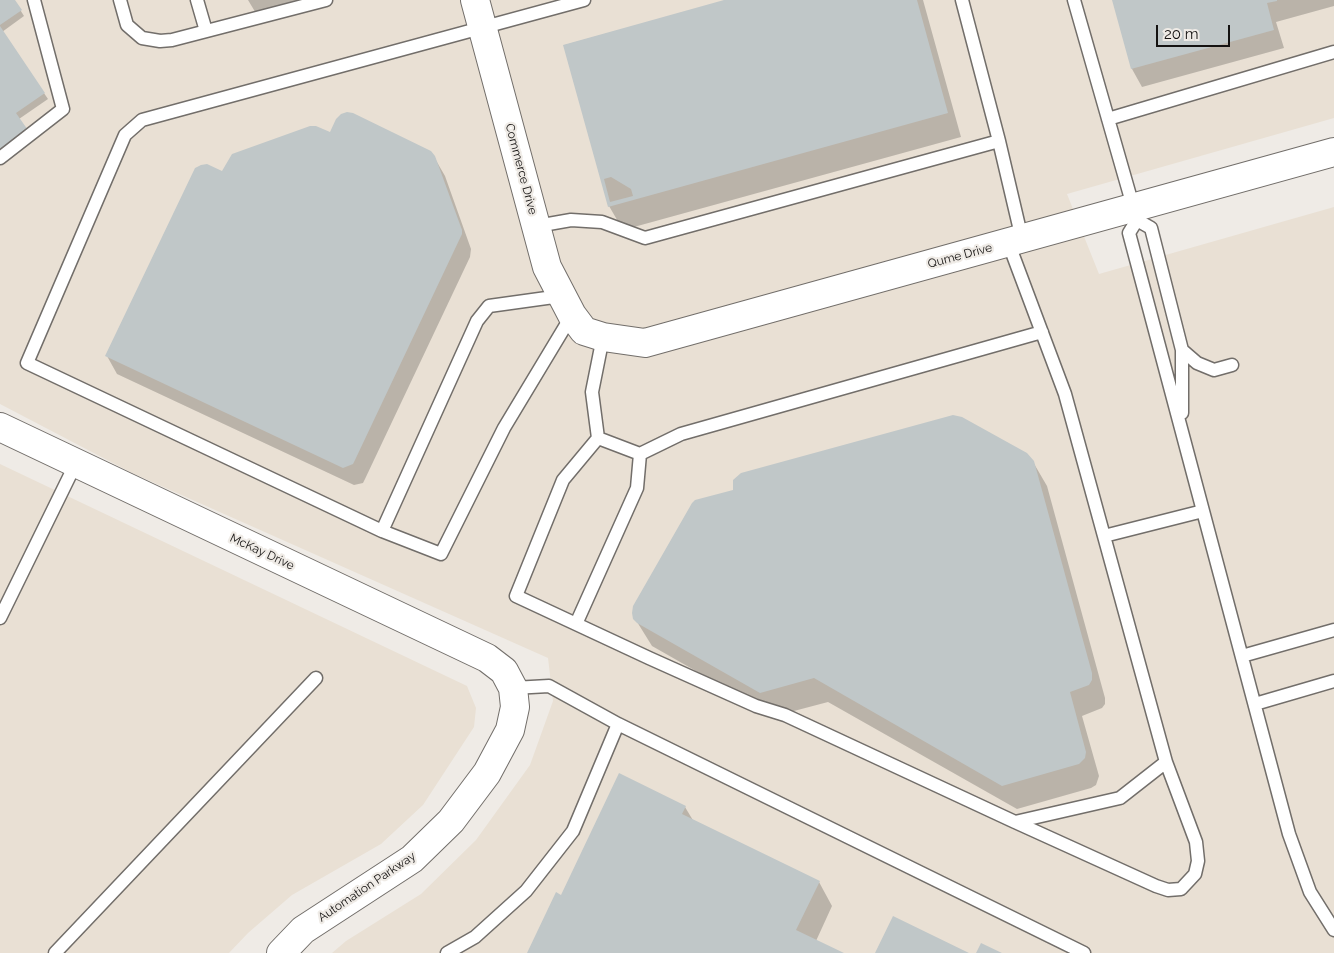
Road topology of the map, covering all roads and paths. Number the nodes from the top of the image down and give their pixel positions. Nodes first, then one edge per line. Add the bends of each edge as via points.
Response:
1 (34, 0) edge
2 (120, 0) edge
3 (197, 0) edge
4 (326, 0) edge
5 (475, 0) edge
6 (584, 0) edge
7 (962, 0) edge
8 (1074, 0) edge
9 (482, 27) junction
10 (206, 31) junction
11 (1334, 52) edge
12 (1108, 118) junction
13 (999, 141) junction
14 (1334, 152) edge
15 (0, 158) edge
16 (1136, 214) junction
17 (536, 226) junction
18 (1015, 241) junction
19 (580, 320) junction
20 (1042, 332) junction
21 (1182, 350) junction
22 (1232, 364) dead end
23 (0, 427) edge
24 (1182, 431) junction
25 (598, 438) junction
26 (640, 454) junction
27 (76, 464) junction
28 (1203, 511) junction
29 (382, 531) junction
30 (1104, 536) junction
31 (0, 618) edge
32 (576, 624) junction
33 (1334, 630) edge
34 (1242, 656) junction
35 (316, 678) dead end
36 (1334, 681) edge
37 (513, 688) junction
38 (1255, 704) junction
39 (618, 724) junction
40 (1166, 762) junction
41 (1015, 822) junction
42 (1334, 930) edge
43 (54, 953) edge
44 (281, 953) edge
45 (447, 953) edge
46 (1084, 953) edge

1 - 15 lane via 63,109
2 - 10 lane via 128,25 142,38 166,41
3 - 10 lane
4 - 10 lane
5 - 9 street, Commerce Drive
6 - 9 lane
7 - 13 lane
8 - 12 lane
9 - 17 street, Commerce Drive
9 - 29 lane via 142,120 126,134 27,363
11 - 12 lane
12 - 16 lane
13 - 17 lane via 645,238 602,222 572,220
13 - 18 lane
14 - 16 street, Qume Drive
16 - 18 street, Qume Drive
16 - 21 lane via 1151,228
16 - 24 lane via 1128,233
17 - 19 street, Commerce Drive via 547,267
18 - 19 street, Qume Drive via 645,343
18 - 20 lane
19 - 25 lane
19 - 29 lane via 504,428 441,554
19 - 29 lane via 489,306 476,320
20 - 26 lane via 681,434
20 - 30 lane via 1065,394
21 - 22 lane via 1197,363 1214,370
21 - 24 lane
23 - 27 street, McKay Drive
24 - 28 lane
25 - 26 lane
25 - 32 lane via 563,480 516,596
26 - 32 lane via 637,488
27 - 31 lane
27 - 37 street, McKay Drive via 487,658 504,671
28 - 30 lane
28 - 34 lane
30 - 40 lane
32 - 41 lane via 756,706 785,715
33 - 34 lane
34 - 38 lane
35 - 43 lane
36 - 38 lane
37 - 39 lane via 549,686
37 - 44 street, Automation Parkway via 515,707 510,730 487,773 451,822 412,859 304,930
38 - 42 lane via 1290,834 1310,892
39 - 45 lane via 573,831 526,892 474,937
39 - 46 lane
40 - 41 lane via 1120,798
40 - 41 lane via 1196,842 1198,861 1194,874 1181,889 1168,890 1156,886

